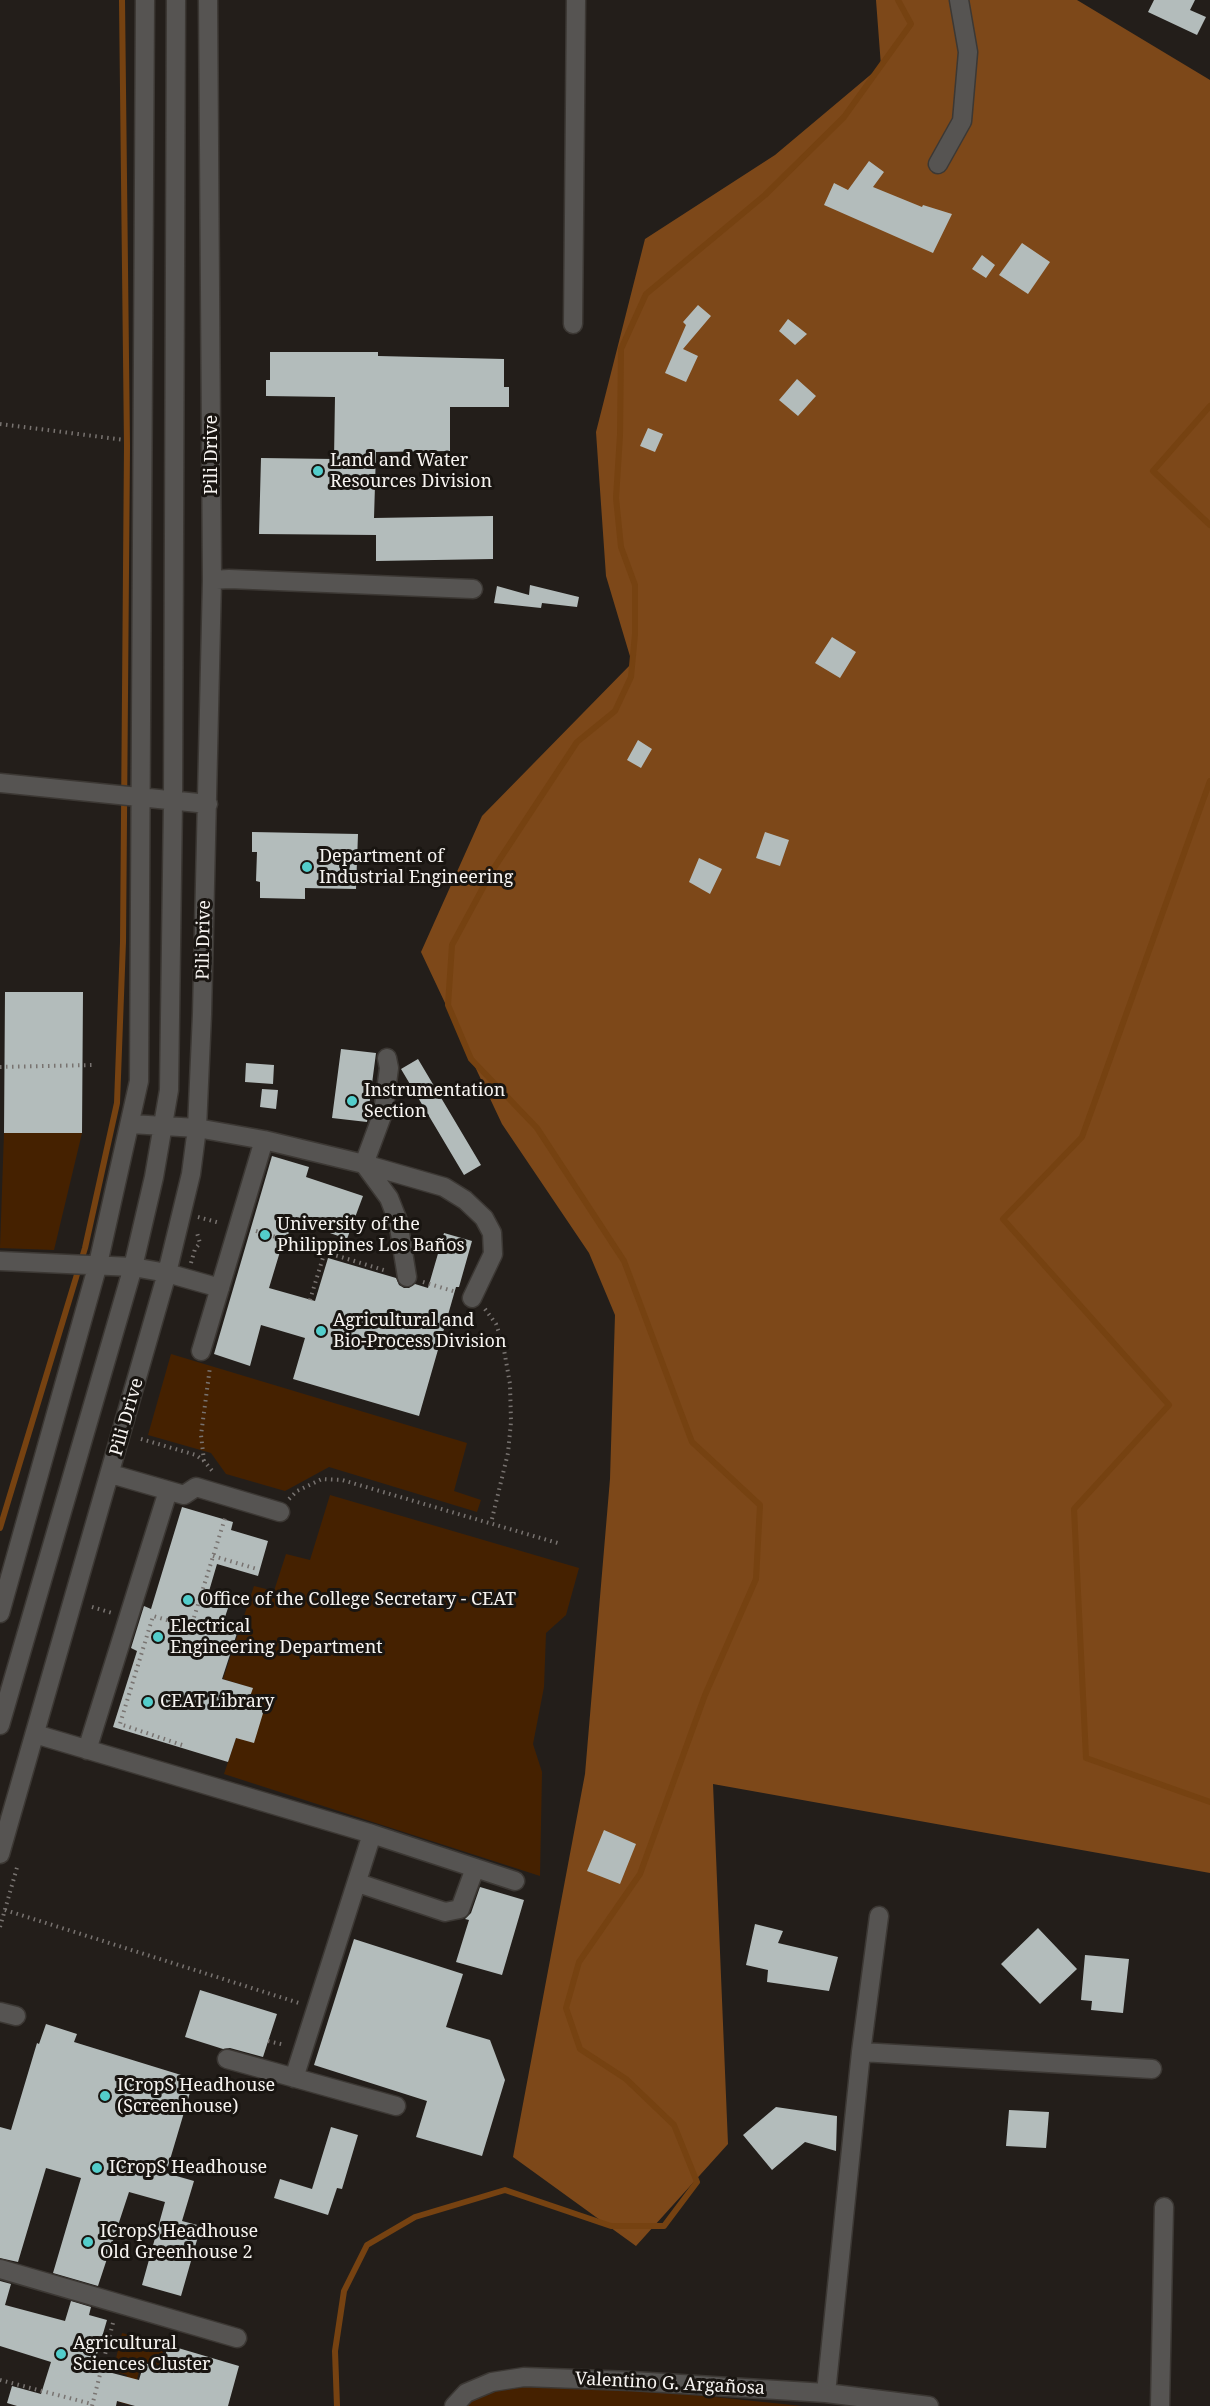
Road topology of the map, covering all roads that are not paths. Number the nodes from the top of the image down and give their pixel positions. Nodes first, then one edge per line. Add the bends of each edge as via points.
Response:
1 (145, 0) edge
2 (176, 0) edge
3 (208, 0) edge
4 (576, 0) edge
5 (959, 0) edge
6 (938, 164) dead end
7 (573, 324) dead end
8 (212, 580) junction
9 (473, 589) dead end
10 (0, 783) edge
11 (128, 797) junction
12 (173, 801) junction
13 (207, 804) junction
14 (141, 948) junction
15 (171, 951) junction
16 (387, 1058) dead end
17 (131, 1124) junction
18 (164, 1126) junction
19 (197, 1128) junction
20 (264, 1140) junction
21 (364, 1164) junction
22 (0, 1261) edge
23 (98, 1264) junction
24 (133, 1267) junction
25 (167, 1273) junction
26 (407, 1277) road end
27 (220, 1288) junction
28 (472, 1298) road end
29 (202, 1345) road end
30 (111, 1474) junction
31 (168, 1491) junction
32 (280, 1512) road end
33 (0, 1613) edge
34 (0, 1725) edge
35 (35, 1734) junction
36 (87, 1750) junction
37 (372, 1834) junction
38 (0, 1854) edge
39 (475, 1868) junction
40 (515, 1881) dead end
41 (358, 1883) junction
42 (879, 1916) dead end
43 (861, 2052) junction
44 (227, 2059) dead end
45 (1152, 2069) dead end
46 (294, 2078) junction
47 (396, 2106) dead end
48 (1164, 2208) dead end
49 (0, 2269) edge
50 (237, 2338) dead end
51 (826, 2393) junction
52 (454, 2406) edge
53 (929, 2406) edge
54 (1160, 2406) edge

1 - 11 street
2 - 12 street
3 - 8 street, Pili Drive
4 - 7 street
5 - 6 street via 968,52 962,121
8 - 9 street
8 - 13 street, Pili Drive
10 - 11 street
11 - 12 street
11 - 14 street
12 - 13 street
12 - 15 street
13 - 19 street, Pili Drive
14 - 15 street
14 - 17 street via 139,1081
15 - 18 street
16 - 21 street via 383,1113
17 - 18 street
17 - 23 street
18 - 19 street
18 - 24 street
19 - 20 street
19 - 25 street, Pili Drive via 192,1174
20 - 21 street
20 - 27 street
21 - 26 street via 389,1198 398,1221
21 - 28 street via 444,1187 484,1218 492,1233 494,1254
22 - 23 street
23 - 24 street
23 - 33 street
24 - 25 street
24 - 34 street
25 - 27 street
25 - 30 street, Pili Drive
27 - 29 street
30 - 31 street
30 - 35 street, Pili Drive
31 - 32 street via 184,1495 196,1487
31 - 36 street
35 - 36 street
35 - 38 street, Pili Drive
36 - 37 street
37 - 39 street
37 - 41 street
39 - 40 street
39 - 41 street via 460,1909 445,1912
41 - 46 street
42 - 43 street
43 - 45 street
43 - 51 street
44 - 46 street
46 - 47 street
48 - 54 street
49 - 50 street
51 - 52 street, Valentino G. Argañosa via 524,2378 492,2382 466,2392
51 - 53 street, Valentino G. Argañosa

